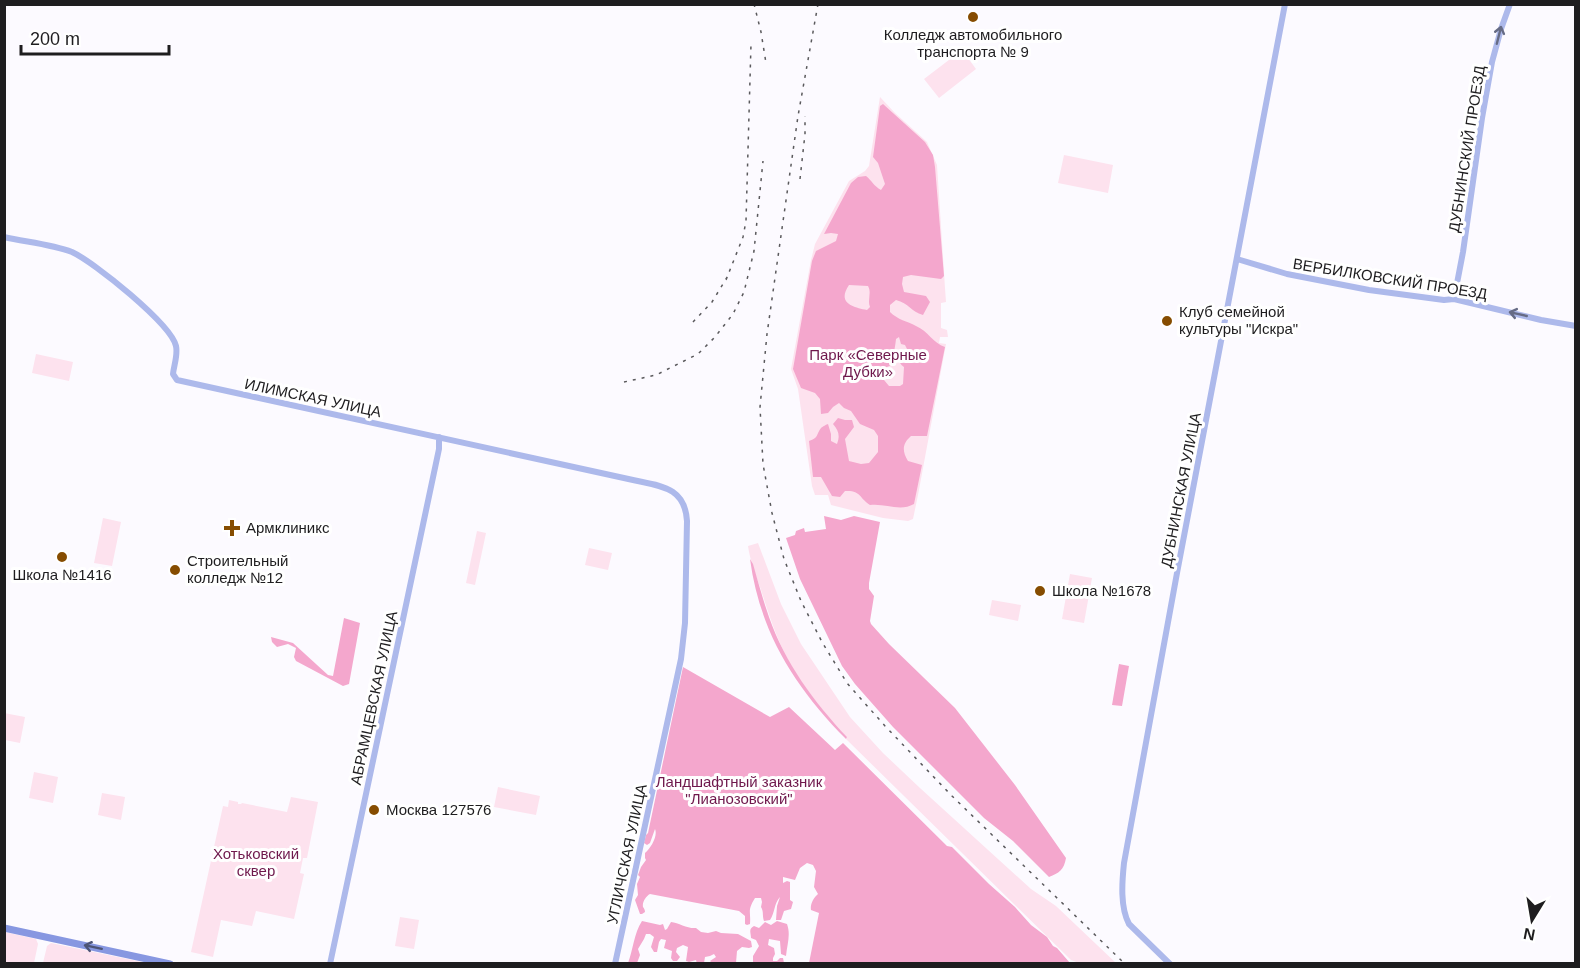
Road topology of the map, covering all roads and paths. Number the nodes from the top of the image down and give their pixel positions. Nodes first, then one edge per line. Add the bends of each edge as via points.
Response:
1 (1285, 4) edge
2 (1510, 4) edge
3 (4, 237) edge
4 (1237, 259) junction
5 (1454, 299) junction
6 (1575, 326) edge
7 (439, 437) junction
8 (681, 500) joint
9 (4, 928) edge
10 (170, 963) edge
11 (330, 963) edge
12 (615, 963) edge
13 (1170, 963) edge

1 - 4 street, ДУБНИНСКАЯ УЛИЦА
5 -> 2 street, ДУБНИНСКИЙ ПРОЕЗД via 1492,62
3 - 7 street, ИЛИМСКАЯ УЛИЦА via 70,252 100,269 169,332 176,348 173,374 177,380
4 - 5 street, ВЕРБИЛКОВСКИЙ ПРОЕЗД via 1318,280
4 - 13 street, ДУБНИНСКАЯ УЛИЦА via 1124,863 1127,920
6 -> 5 street, ВЕРБИЛКОВСКИЙ ПРОЕЗД
7 - 8 street, ИЛИМСКАЯ УЛИЦА via 657,486
7 - 11 street, АБРАМЦЕВСКАЯ УЛИЦА
8 - 12 street, УГЛИЧСКАЯ УЛИЦА via 687,521 681,659
10 -> 9 main road

